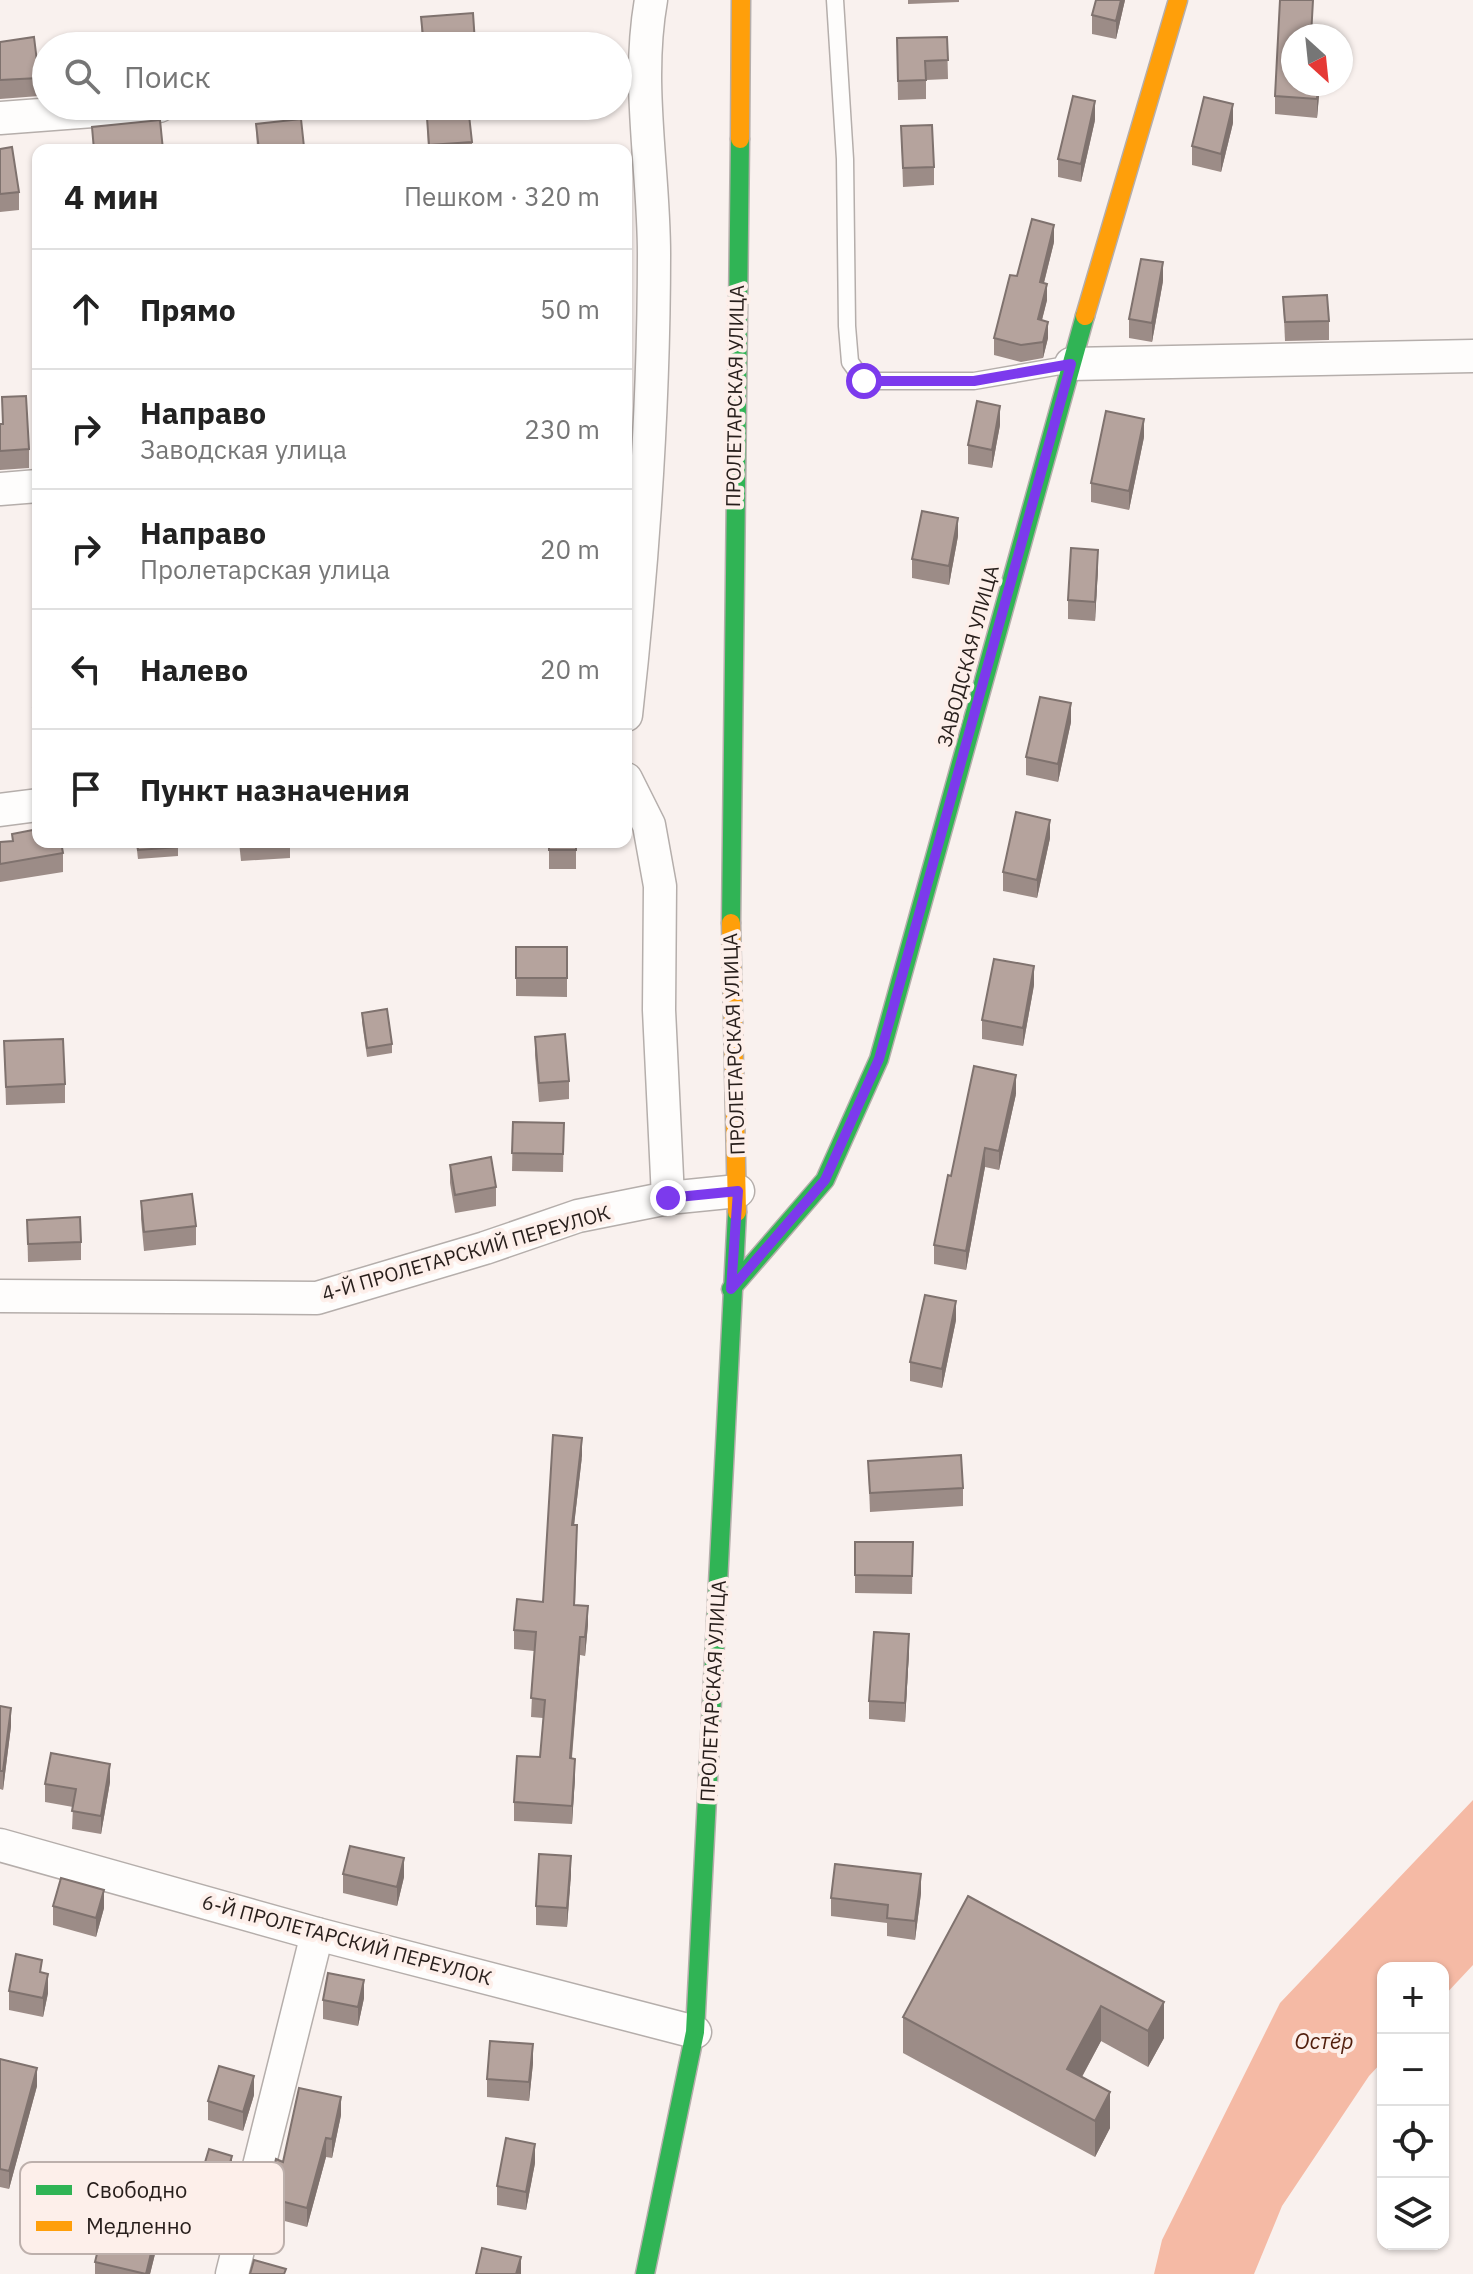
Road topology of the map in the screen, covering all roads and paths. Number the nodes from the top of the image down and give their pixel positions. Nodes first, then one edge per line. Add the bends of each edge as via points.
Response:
1 (651, 0) edge
2 (741, 0) edge
3 (835, 0) edge
4 (1178, 0) edge
5 (632, 67) edge
6 (632, 76) edge
7 (32, 116) edge
8 (0, 118) edge
9 (1473, 356) edge
10 (1071, 364) junction
11 (32, 486) edge
12 (0, 489) edge
13 (632, 661) edge
14 (632, 791) edge
15 (32, 806) edge
16 (0, 810) edge
17 (738, 1191) junction
18 (668, 1198) junction
19 (731, 1289) junction
20 (0, 1296) edge
21 (0, 1846) edge
22 (317, 1934) junction
23 (695, 2032) junction
24 (260, 2162) edge
25 (237, 2254) edge
26 (232, 2274) edge
27 (645, 2274) edge

1 - 5 street
2 - 17 main road, ПРОЛЕТАРСКАЯ УЛИЦА via 731,917
3 - 10 lane via 850,362 864,381 974,381
4 - 10 main road, ЗАВОДСКАЯ УЛИЦА
6 - 13 street via 654,195 654,325
7 - 8 street
9 - 10 street
10 - 19 main road, ЗАВОДСКАЯ УЛИЦА via 879,1059 825,1180
11 - 12 street
14 - 18 street via 649,825 660,886 659,1010
15 - 16 street
17 - 18 street, 4-Й ПРОЛЕТАРСКИЙ ПЕРЕУЛОК
17 - 19 main road, ПРОЛЕТАРСКАЯ УЛИЦА
18 - 20 street, 4-Й ПРОЛЕТАРСКИЙ ПЕРЕУЛОК via 578,1216 317,1298
19 - 23 main road, ПРОЛЕТАРСКАЯ УЛИЦА
21 - 22 street, 6-Й ПРОЛЕТАРСКИЙ ПЕРЕУЛОК
22 - 23 street, 6-Й ПРОЛЕТАРСКИЙ ПЕРЕУЛОК
22 - 24 street
23 - 27 main road, ПРОЛЕТАРСКАЯ УЛИЦА
25 - 26 street

